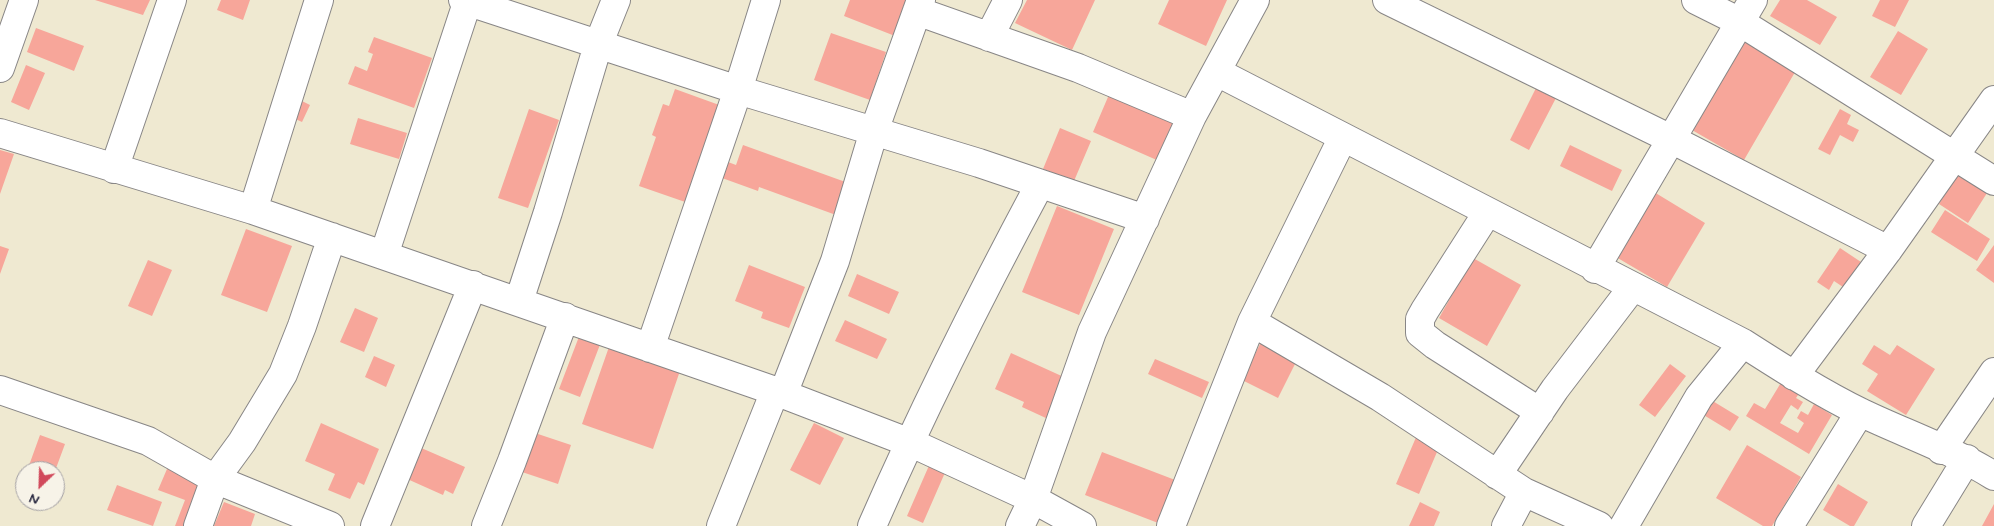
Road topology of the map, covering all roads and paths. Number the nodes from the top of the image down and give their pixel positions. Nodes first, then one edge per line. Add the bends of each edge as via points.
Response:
1 (24, 0) edge
2 (172, 0) edge
3 (319, 0) edge
4 (466, 0) edge
5 (616, 0) edge
6 (766, 0) edge
7 (1008, 0) edge
8 (1255, 0) edge
9 (1387, 0) edge
10 (1696, 0) edge
11 (919, 5) edge
12 (1747, 11) edge
13 (989, 37) junction
14 (598, 45) junction
15 (0, 68) edge
16 (1217, 72) junction
17 (738, 90) junction
18 (1994, 100) edge
19 (1192, 116) junction
20 (874, 131) junction
21 (0, 133) edge
22 (1343, 137) junction
23 (1671, 139) junction
24 (1954, 156) junction
25 (114, 169) junction
26 (1994, 181) edge
27 (1040, 184) junction
28 (253, 210) junction
29 (1487, 212) junction
30 (1146, 219) junction
31 (332, 237) junction
32 (1888, 250) junction
33 (384, 255) junction
34 (1596, 269) junction
35 (473, 285) junction
36 (1632, 288) junction
37 (519, 301) junction
38 (565, 317) junction
39 (1252, 322) junction
40 (1743, 343) junction
41 (650, 348) junction
42 (1994, 372) edge
43 (1794, 376) junction
44 (0, 390) edge
45 (779, 393) junction
46 (1540, 412) junction
47 (1860, 412) junction
48 (909, 442) junction
49 (1941, 450) junction
50 (1967, 459) junction
51 (1497, 475) junction
52 (1994, 476) edge
53 (216, 479) junction
54 (1524, 492) junction
55 (1033, 499) junction
56 (198, 526) edge
57 (330, 526) edge
58 (375, 526) edge
59 (486, 526) edge
60 (721, 526) edge
61 (872, 526) edge
62 (1020, 526) edge
63 (1082, 526) edge
64 (1171, 526) edge
65 (1506, 526) edge
66 (1599, 526) edge
67 (1624, 526) edge
68 (1789, 526) edge
69 (1926, 526) edge

1 - 15 street
2 - 25 street
3 - 28 street
4 - 14 street
4 - 33 street
5 - 14 street
6 - 17 street
7 - 13 street
8 - 16 street
9 - 23 street
10 - 12 street
11 - 13 street
11 - 20 street
12 - 23 street
12 - 24 street
13 - 19 street via 1078,68
14 - 17 street
14 - 37 street
16 - 19 street
16 - 22 street
17 - 20 street
17 - 41 street
18 - 24 street
19 - 30 street
20 - 27 street
20 - 45 street via 835,261
21 - 25 street
22 - 29 street
22 - 39 street
23 - 32 street
23 - 34 street
24 - 26 street
24 - 32 street
25 - 28 street
27 - 30 street
27 - 48 street via 972,312
28 - 31 street
29 - 34 street
29 - 46 street via 1420,319 1420,333
30 - 55 street via 1092,332
31 - 33 street
31 - 53 street via 283,374
32 - 43 street
33 - 35 street
34 - 36 street
35 - 37 street
35 - 58 street
36 - 40 street
36 - 46 street
37 - 38 street
38 - 41 street
38 - 59 street
39 - 51 street via 1380,397
39 - 64 street
40 - 43 street
40 - 67 street via 1699,397
41 - 45 street
42 - 49 street
43 - 47 street
44 - 53 street via 148,441
45 - 48 street
45 - 60 street
46 - 51 street
47 - 49 street
47 - 68 street
48 - 55 street
48 - 61 street
49 - 50 street
50 - 52 street
50 - 69 street
51 - 54 street
53 - 56 street
53 - 57 street
54 - 65 street
54 - 66 street
55 - 62 street
55 - 63 street

